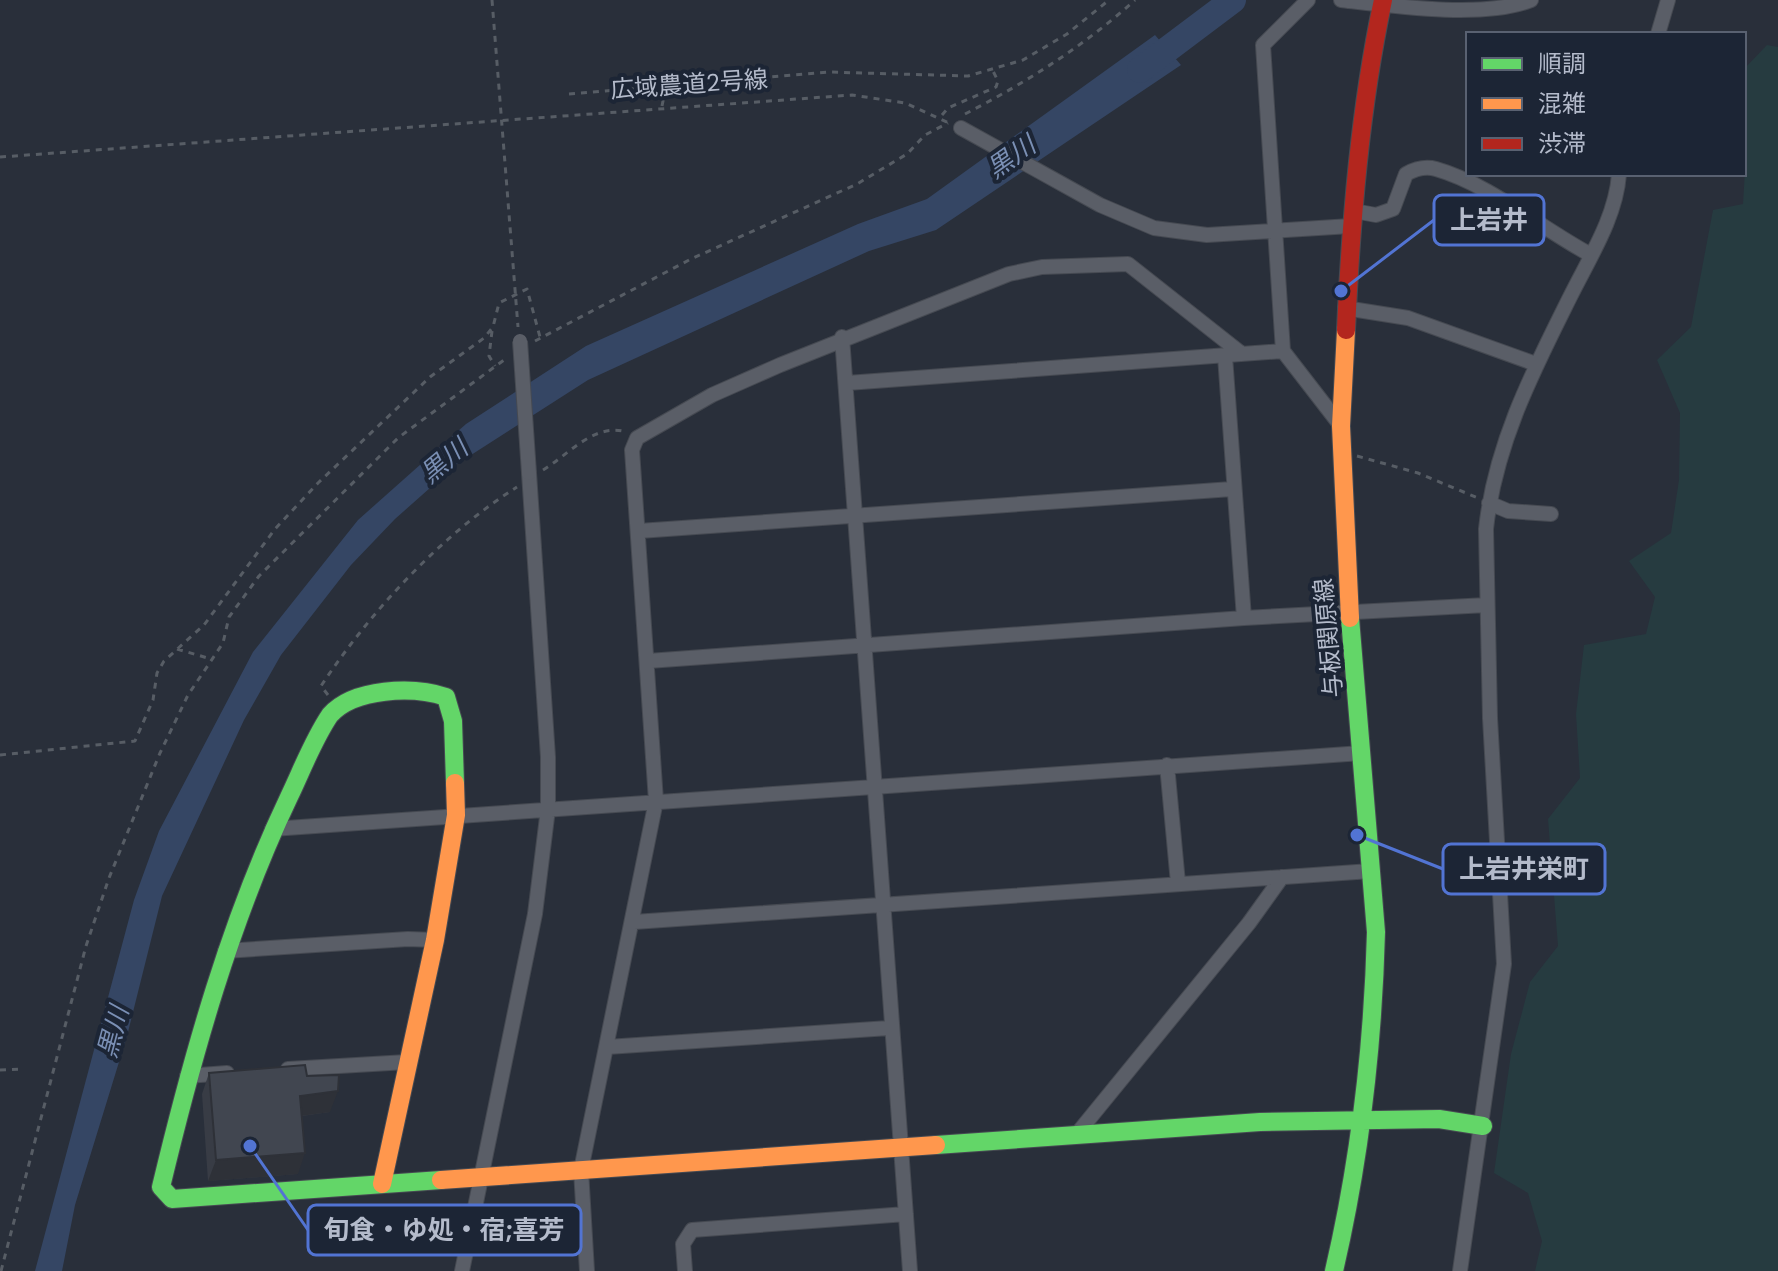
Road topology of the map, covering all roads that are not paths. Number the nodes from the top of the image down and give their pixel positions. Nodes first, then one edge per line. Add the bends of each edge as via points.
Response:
1 (1308, 0) edge
2 (1341, 0) edge
3 (1531, 0) edge
4 (1668, 0) edge
5 (1382, 2) edge
6 (1659, 32) edge
7 (957, 122) road end
8 (1619, 176) edge
9 (1352, 219) junction
10 (1274, 231) junction
11 (1591, 255) junction
12 (1345, 308) junction
13 (842, 337) junction
14 (520, 347) road end
15 (1283, 351) junction
16 (1242, 354) junction
17 (1225, 356) junction
18 (1536, 364) junction
19 (847, 383) junction
20 (1341, 426) junction
21 (1232, 489) junction
22 (1489, 503) junction
23 (855, 514) junction
24 (1551, 514) dead end
25 (639, 531) junction
26 (1487, 605) junction
27 (1349, 611) junction
28 (1244, 618) junction
29 (865, 646) junction
30 (648, 661) junction
31 (1362, 753) junction
32 (1167, 765) junction
33 (874, 787) junction
34 (656, 801) junction
35 (548, 809) junction
36 (456, 815) junction
37 (272, 829) junction
38 (1371, 871) junction
39 (1282, 877) junction
40 (1178, 883) junction
41 (883, 905) junction
42 (634, 922) junction
43 (435, 940) junction
44 (225, 951) junction
45 (889, 1028) junction
46 (607, 1047) junction
47 (407, 1062) junction
48 (279, 1069) edge
49 (248, 1072) edge
50 (187, 1076) junction
51 (1362, 1123) junction
52 (1483, 1126) junction
53 (1076, 1135) junction
54 (900, 1148) junction
55 (581, 1170) junction
56 (481, 1177) junction
57 (382, 1184) junction
58 (906, 1214) junction
59 (462, 1271) edge
60 (587, 1271) edge
61 (685, 1271) edge
62 (910, 1271) edge
63 (1334, 1271) edge
64 (1460, 1271) edge

1 - 10 street via 1263,45
2 - 5 street
3 - 5 street via 1479,9
4 - 6 street
5 - 9 street, 与板関原線
7 - 10 street via 1100,205 1154,228 1207,235
8 - 11 street
9 - 10 street
9 - 11 street via 1393,209 1406,174 1433,168
9 - 12 street, 与板関原線
10 - 15 street
11 - 18 street
12 - 18 street via 1408,318
12 - 20 street, 与板関原線
13 - 16 street via 1009,274 1111,263 1128,264 1142,273
13 - 19 street
13 - 25 street via 712,395 637,438 632,450
14 - 35 street, bridge
15 - 16 street
15 - 20 street
16 - 17 street
17 - 19 street
17 - 21 street
18 - 22 street via 1511,423
19 - 23 street
20 - 27 street, 与板関原線
21 - 23 street
21 - 28 street
22 - 24 street via 1508,511
22 - 26 street
23 - 25 street
23 - 29 street
25 - 30 street
26 - 27 street
26 - 52 street via 1504,964
27 - 28 street
27 - 31 street, 与板関原線
28 - 29 street
29 - 30 street
29 - 33 street
30 - 34 street
31 - 32 street
31 - 38 street, 与板関原線
32 - 33 street
32 - 40 street
33 - 34 street
33 - 41 street
34 - 35 street
34 - 42 street
35 - 36 street
35 - 56 street via 535,914
36 - 37 street
36 - 37 street via 453,721 446,697 361,697 337,707
36 - 43 street
37 - 44 street
38 - 39 street
38 - 51 street, 与板関原線 via 1375,1001
39 - 40 street
39 - 53 street
40 - 41 street
41 - 42 street
41 - 45 street
42 - 46 street
43 - 44 street
43 - 47 street
44 - 50 street
45 - 46 street
45 - 54 street
46 - 55 street
47 - 48 street
47 - 57 street
49 - 50 street
50 - 57 street via 161,1187 172,1199
51 - 52 street via 1439,1119
51 - 53 street via 1260,1122
51 - 63 street, 与板関原線
52 - 64 street
53 - 54 street
54 - 55 street
54 - 58 street
55 - 56 street
55 - 60 street
56 - 57 street
56 - 59 street
58 - 61 street via 692,1230 683,1244
58 - 62 street

